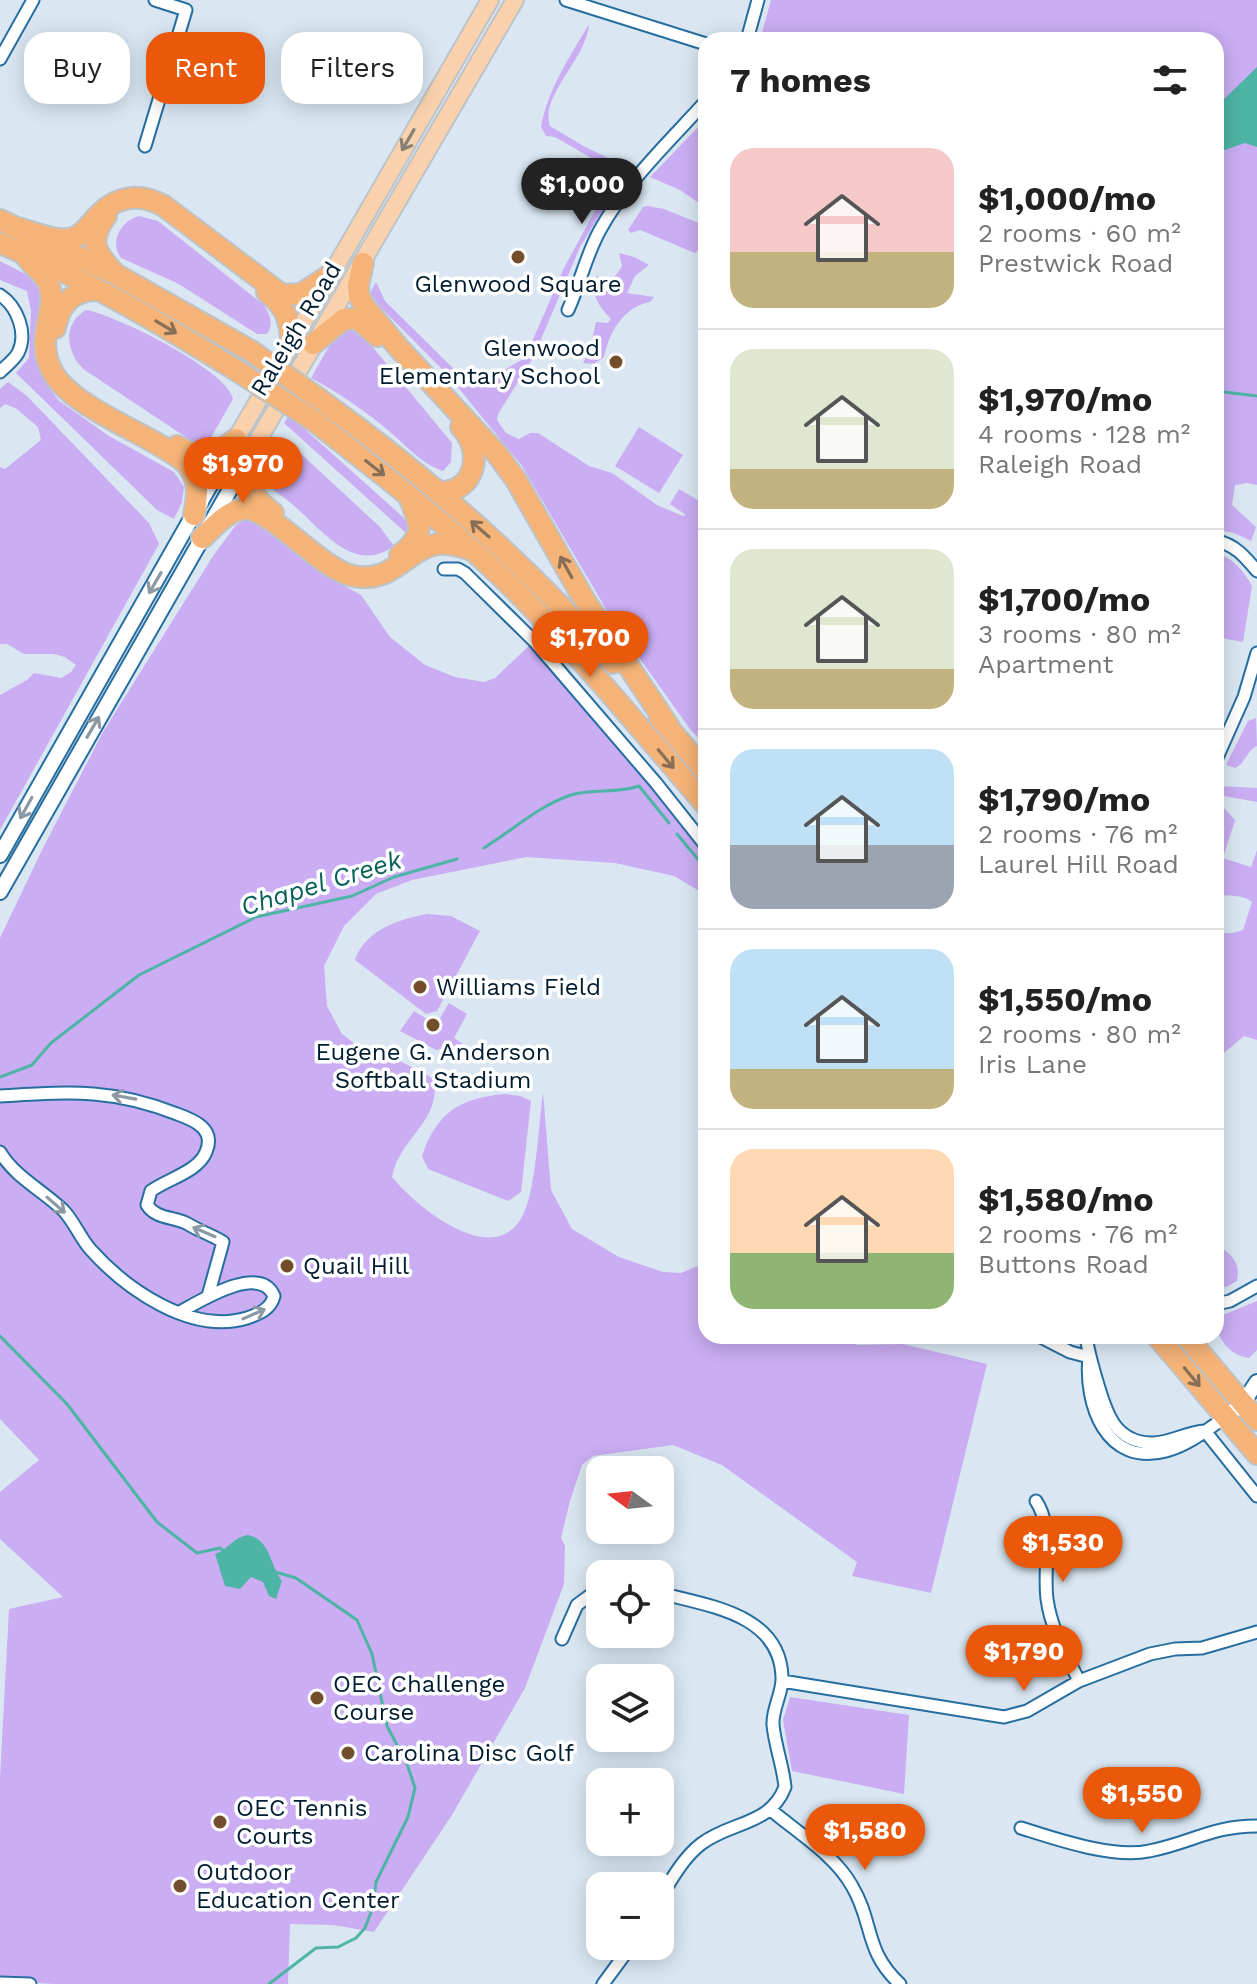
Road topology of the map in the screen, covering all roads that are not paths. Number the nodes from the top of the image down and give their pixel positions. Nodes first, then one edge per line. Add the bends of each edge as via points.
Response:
1 (33, 0) edge
2 (155, 0) edge
3 (490, 0) edge
4 (515, 0) edge
5 (566, 0) edge
6 (758, 0) edge
7 (749, 32) edge
8 (698, 41) edge
9 (0, 59) edge
10 (698, 110) edge
11 (145, 146) dead end
12 (9, 224) edge
13 (0, 243) edge
14 (23, 252) junction
15 (343, 253) junction
16 (363, 263) junction
17 (115, 274) junction
18 (330, 275) junction
19 (97, 290) junction
20 (0, 295) edge
21 (568, 310) dead end
22 (291, 341) junction
23 (313, 344) junction
24 (0, 372) edge
25 (236, 439) junction
26 (250, 454) junction
27 (439, 492) junction
28 (408, 493) junction
29 (194, 515) junction
30 (202, 538) junction
31 (1224, 543) edge
32 (473, 550) junction
33 (444, 569) dead end
34 (1257, 571) edge
35 (1257, 653) edge
36 (669, 727) junction
37 (1224, 742) edge
38 (698, 762) edge
39 (698, 796) edge
40 (698, 836) edge
41 (0, 855) edge
42 (0, 892) edge
43 (0, 1096) edge
44 (0, 1152) edge
45 (1257, 1286) edge
46 (208, 1296) junction
47 (1224, 1302) edge
48 (180, 1312) junction
49 (1054, 1344) edge
50 (1087, 1344) edge
51 (1164, 1344) edge
52 (1193, 1344) edge
53 (1089, 1357) junction
54 (1257, 1382) edge
55 (1243, 1403) junction
56 (1226, 1417) junction
57 (1257, 1420) edge
58 (1205, 1431) junction
59 (1257, 1454) edge
60 (1257, 1496) edge
61 (1036, 1501) dead end
62 (674, 1597) edge
63 (586, 1598) edge
64 (1257, 1632) edge
65 (562, 1639) dead end
66 (782, 1681) junction
67 (1079, 1681) junction
68 (771, 1810) junction
69 (1257, 1826) edge
70 (1021, 1828) dead end
71 (674, 1878) edge
72 (622, 1960) edge
73 (608, 1982) edge
74 (0, 1983) edge
75 (30, 1984) edge
76 (900, 1984) edge

1 - 9 street
2 - 11 street via 186,10
3 -> 15 main road, Raleigh Road
4 - 16 main road, Raleigh Road
5 - 8 street
6 - 7 street
10 - 21 street via 625,191 595,239
12 - 17 highway
12 - 18 highway via 73,238 115,202 147,199 164,206 282,295 301,294
13 - 14 highway
14 - 19 highway
14 - 29 highway via 49,284 43,338 51,370 85,402 186,463 198,487
15 - 18 main road, Raleigh Road
15 - 23 main road via 346,270
16 - 23 main road, Raleigh Road
36 -> 16 highway via 585,601 516,480 364,306 358,286
17 - 22 highway via 97,252 99,227 117,208 135,204 155,210 278,301 287,312
17 - 27 highway, bridge via 251,351
18 - 22 main road, Raleigh Road
19 - 25 highway via 69,298 57,320 58,356 73,381 193,455 215,454
19 -> 28 highway, bridge via 152,318 313,420
20 - 24 street via 11,304 21,327 16,357
22 - 25 main road, Raleigh Road
23 - 26 main road, Raleigh Road
23 - 27 highway via 336,323 358,319 467,432 473,448 472,474 456,490
25 - 29 main road, Raleigh Road
26 - 28 highway via 249,484 258,501 355,567 384,566 416,541 420,526
26 - 30 main road, Raleigh Road
36 -> 27 highway via 509,554
28 - 32 highway
29 -> 41 main road, Raleigh Road
30 - 32 highway via 231,514 248,509 337,570 364,577 392,571 434,545
42 -> 30 main road, Raleigh Road
31 - 34 street
32 -> 39 highway via 584,663
33 - 40 street via 465,573 534,641
35 - 37 street
36 - 38 highway
46 -> 43 street via 223,1242 156,1214 147,1205 151,1191 204,1157 208,1137 203,1127 131,1098 68,1092
44 -> 48 street via 8,1166 65,1212 115,1275
45 - 47 street
46 - 48 street
48 -> 46 street via 215,1322 236,1321 267,1309 274,1296 269,1287 253,1283
49 - 53 street
50 - 53 street
51 -> 56 highway
52 - 55 highway
53 - 58 street via 1107,1415 1125,1436 1152,1443
54 - 55 main road
55 - 56 main road
55 - 57 highway
56 - 58 street
56 - 59 highway
58 - 60 street
61 - 67 street via 1045,1519 1050,1614
62 - 66 street via 734,1615 764,1631 780,1657
63 - 65 street via 577,1605
64 - 67 street via 1202,1648 1150,1654
66 - 67 street via 1004,1717 1027,1711
66 - 68 street via 773,1725 785,1787
68 - 71 street via 702,1843
68 - 76 street via 850,1882 880,1963
69 - 70 street via 1212,1830 1146,1852 1102,1849
72 - 73 street
74 - 75 street

